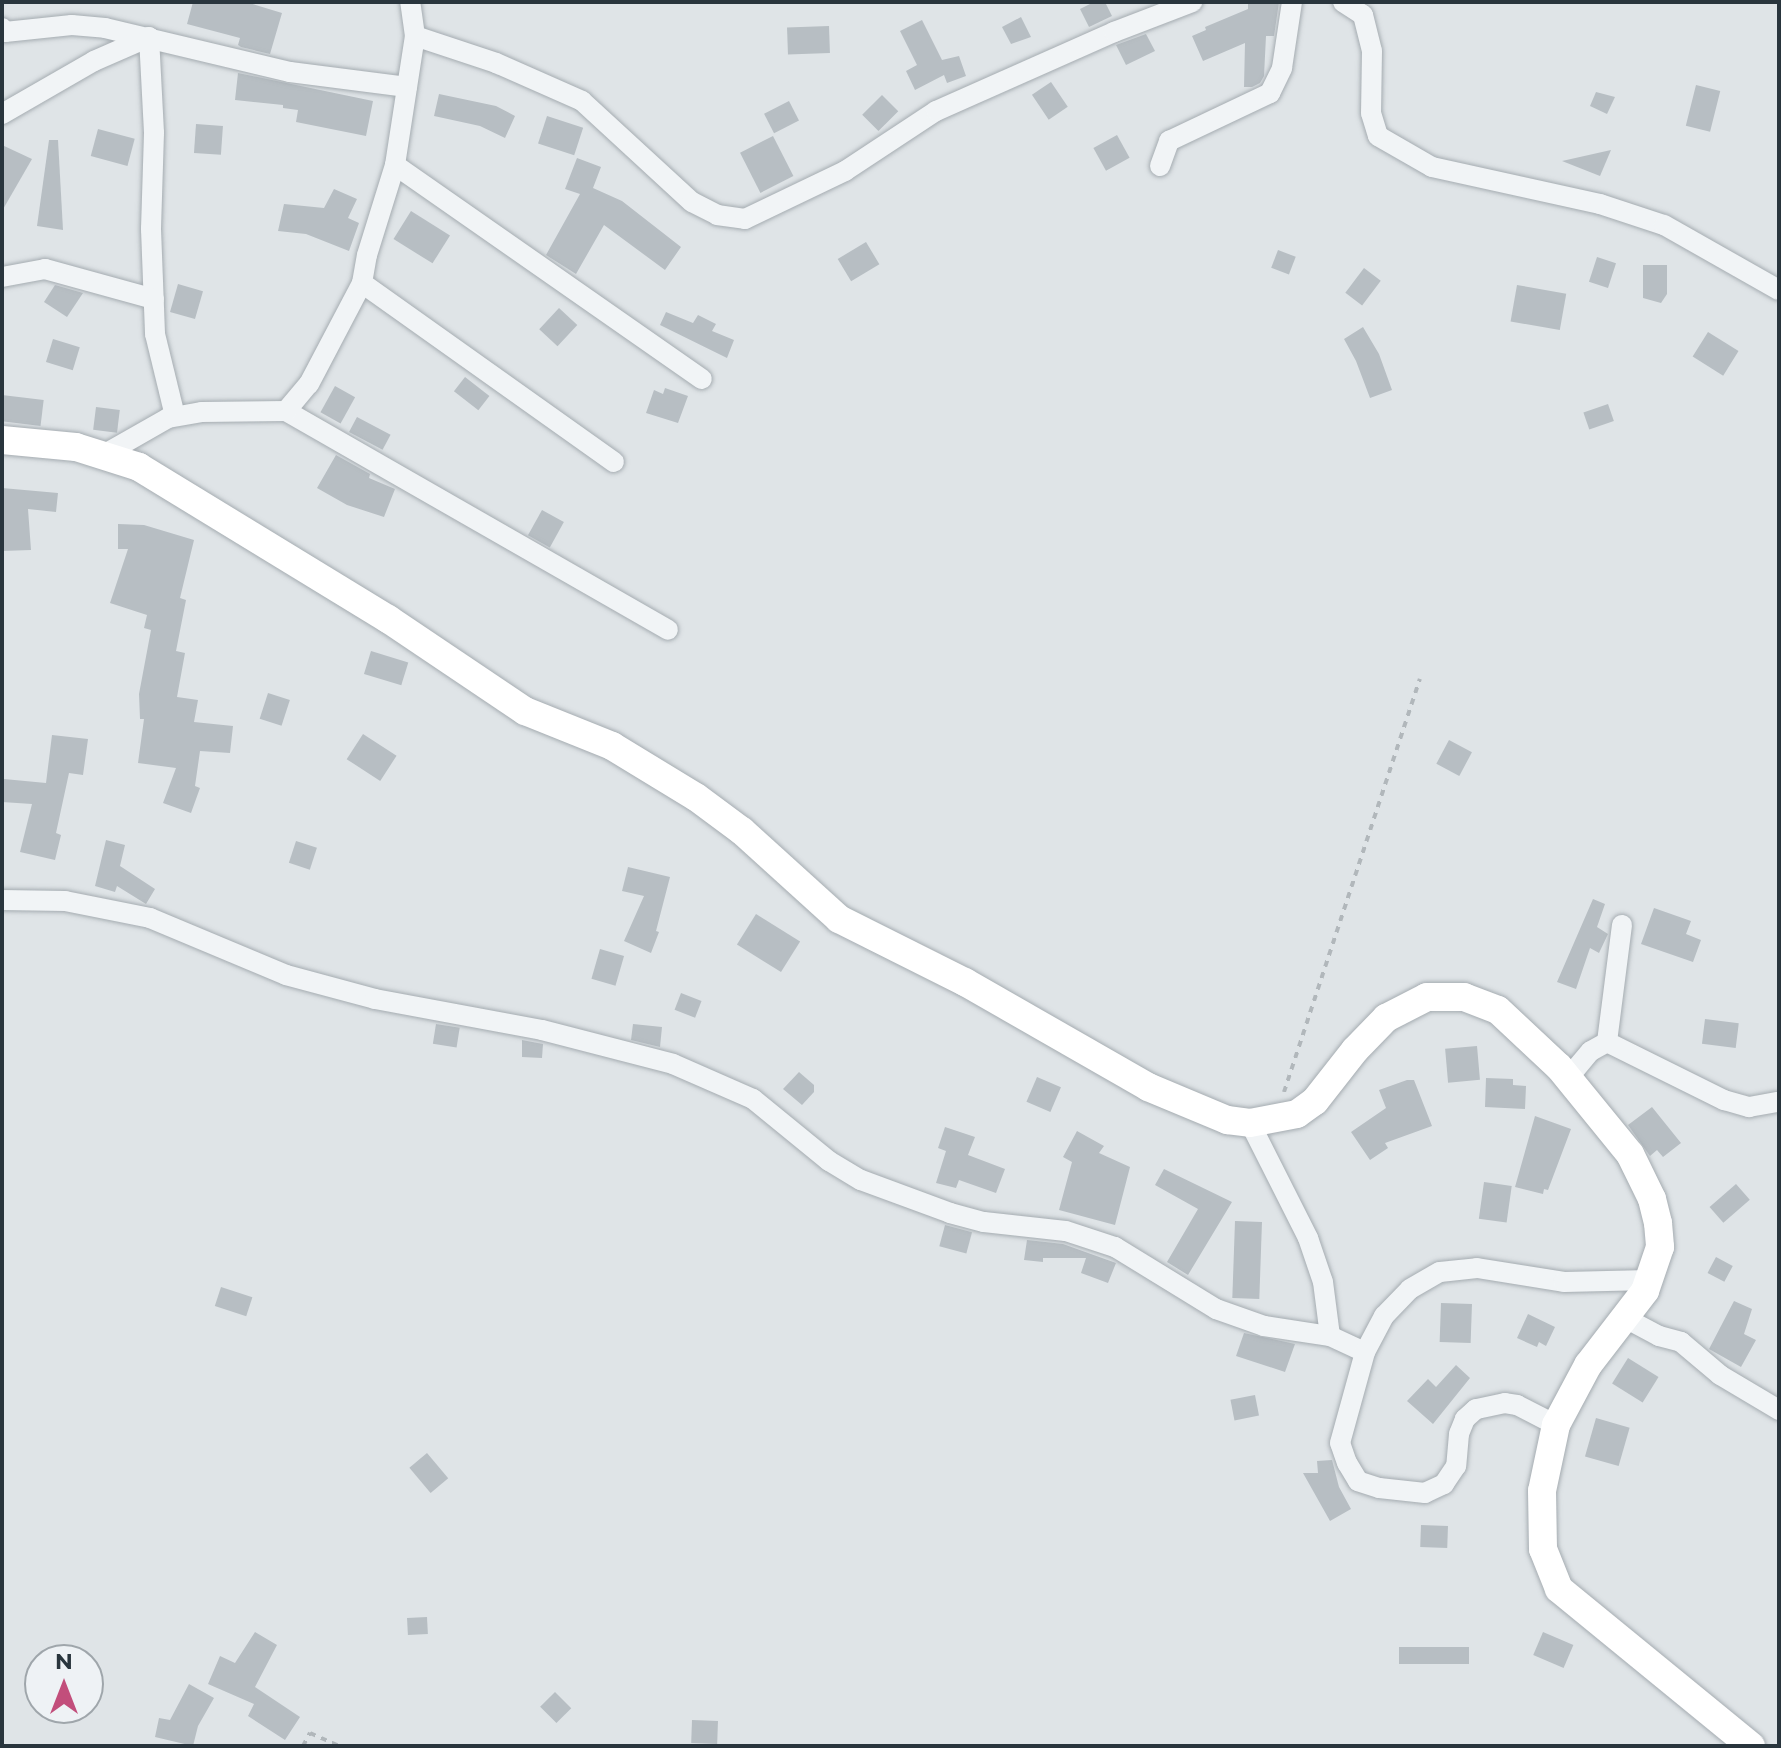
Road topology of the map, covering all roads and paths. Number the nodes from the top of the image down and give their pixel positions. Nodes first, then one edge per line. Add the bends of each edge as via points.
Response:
1 (410, 2) edge
2 (1192, 2) edge
3 (1292, 2) edge
4 (1343, 2) edge
5 (2, 28) edge
6 (415, 36) junction
7 (149, 37) junction
8 (407, 87) junction
9 (2, 114) edge
10 (395, 165) junction
11 (1160, 166) dead end
12 (2, 277) edge
13 (362, 283) junction
14 (1779, 290) edge
15 (154, 299) junction
16 (702, 379) dead end
17 (286, 411) junction
18 (175, 416) junction
19 (2, 440) edge
20 (105, 454) junction
21 (614, 462) dead end
22 (668, 630) dead end
23 (1420, 679) dead end
24 (2, 900) edge
25 (1622, 925) dead end
26 (1607, 1042) junction
27 (1568, 1078) junction
28 (1778, 1102) edge
29 (1262, 1122) junction
30 (1650, 1280) junction
31 (1627, 1319) junction
32 (1330, 1336) junction
33 (1365, 1352) junction
34 (1779, 1410) edge
35 (1556, 1425) junction
36 (303, 1746) edge
37 (339, 1746) edge
38 (1751, 1746) edge

1 - 6 street
2 - 6 street via 936,111 845,171 745,219 717,215 692,202 582,101 496,63
3 - 11 street via 1282,68 1270,93 1169,141
4 - 14 street via 1363,15 1372,51 1371,113 1378,136 1432,167 1600,204 1664,225
5 - 7 street via 22,32 72,25
6 - 8 street
7 - 8 street via 290,72
7 - 9 street via 94,61
7 - 15 street
8 - 10 street
10 - 13 street
10 - 16 street
12 - 15 street via 45,269
13 - 17 street via 324,360
13 - 21 street
15 - 18 street via 155,334
17 - 18 street
17 - 22 street
18 - 20 street
19 - 20 street
20 - 29 street via 139,467 388,619 525,711 612,746 696,797 839,919 965,982 1148,1087 1227,1120
23 - 29 path
24 - 32 street via 65,901 150,918 286,975 673,1064 753,1099 861,1180 984,1222 1066,1231 1115,1247 1216,1309 1264,1326
25 - 26 street
26 - 27 street via 1591,1051
26 - 28 street via 1724,1100 1749,1107
27 - 29 street via 1498,1010 1446,994 1427,997 1386,1018 1315,1101 1297,1114
27 - 30 street via 1630,1154 1652,1199 1660,1247
29 - 32 street via 1323,1282
30 - 31 street
30 - 33 street via 1564,1282 1477,1268 1440,1272 1410,1289 1384,1316
31 - 34 street via 1681,1342 1720,1375
31 - 35 street via 1588,1365
32 - 33 street
33 - 35 street via 1340,1443 1358,1481 1425,1493 1444,1484 1456,1466 1465,1419 1490,1405 1517,1405
35 - 38 street via 1542,1491 1543,1549 1559,1589
36 - 37 path via 310,1733

